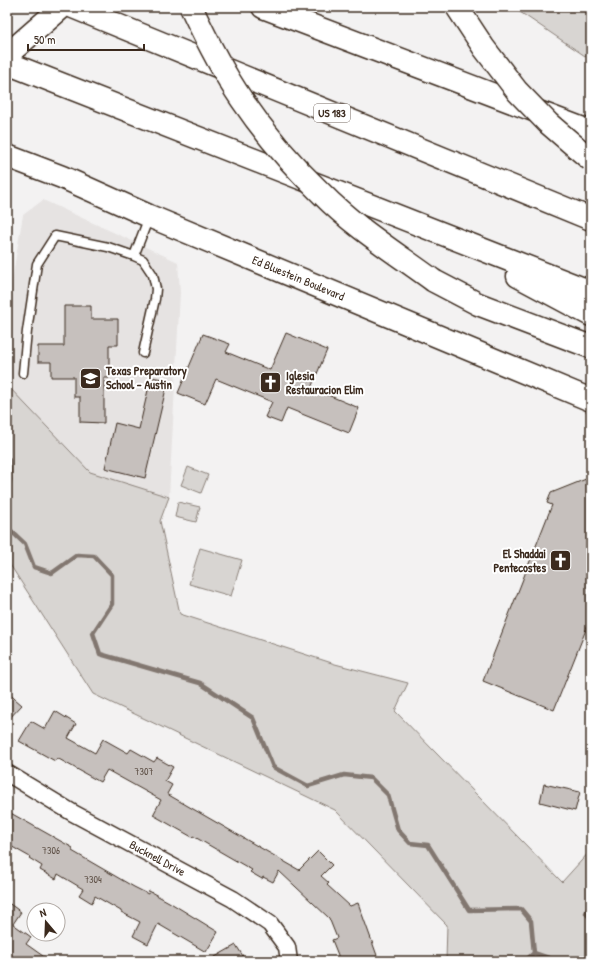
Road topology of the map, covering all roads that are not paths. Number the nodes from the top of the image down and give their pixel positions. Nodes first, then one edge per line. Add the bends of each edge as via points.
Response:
1 (62, 7) edge
2 (73, 7) edge
3 (191, 7) edge
4 (263, 7) edge
5 (457, 7) edge
6 (7, 55) edge
7 (7, 62) edge
8 (591, 132) edge
9 (10, 157) edge
10 (591, 160) edge
11 (149, 216) junction
12 (591, 219) edge
13 (420, 224) junction
14 (134, 256) junction
15 (591, 292) edge
16 (591, 315) edge
17 (591, 347) edge
18 (143, 353) dead end
19 (23, 373) dead end
20 (591, 400) edge
21 (7, 773) edge
22 (289, 961) edge

1 - 6 main road
2 - 12 main road, US 183
3 - 17 main road, bridge via 219,63 268,135 321,194 348,218 434,281 478,304
4 - 8 main road
5 - 10 main road, bridge via 517,91 548,123
7 - 13 main road
9 - 11 main road, Ed Bluestein Boulevard
11 - 14 lane
11 - 20 main road, Ed Bluestein Boulevard
13 - 15 main road
13 - 16 main road
14 - 18 lane via 143,260 153,275 156,289
14 - 19 lane via 108,247 55,236 37,264
21 - 22 street, Bucknell Drive via 73,813 233,899 270,924 287,947

